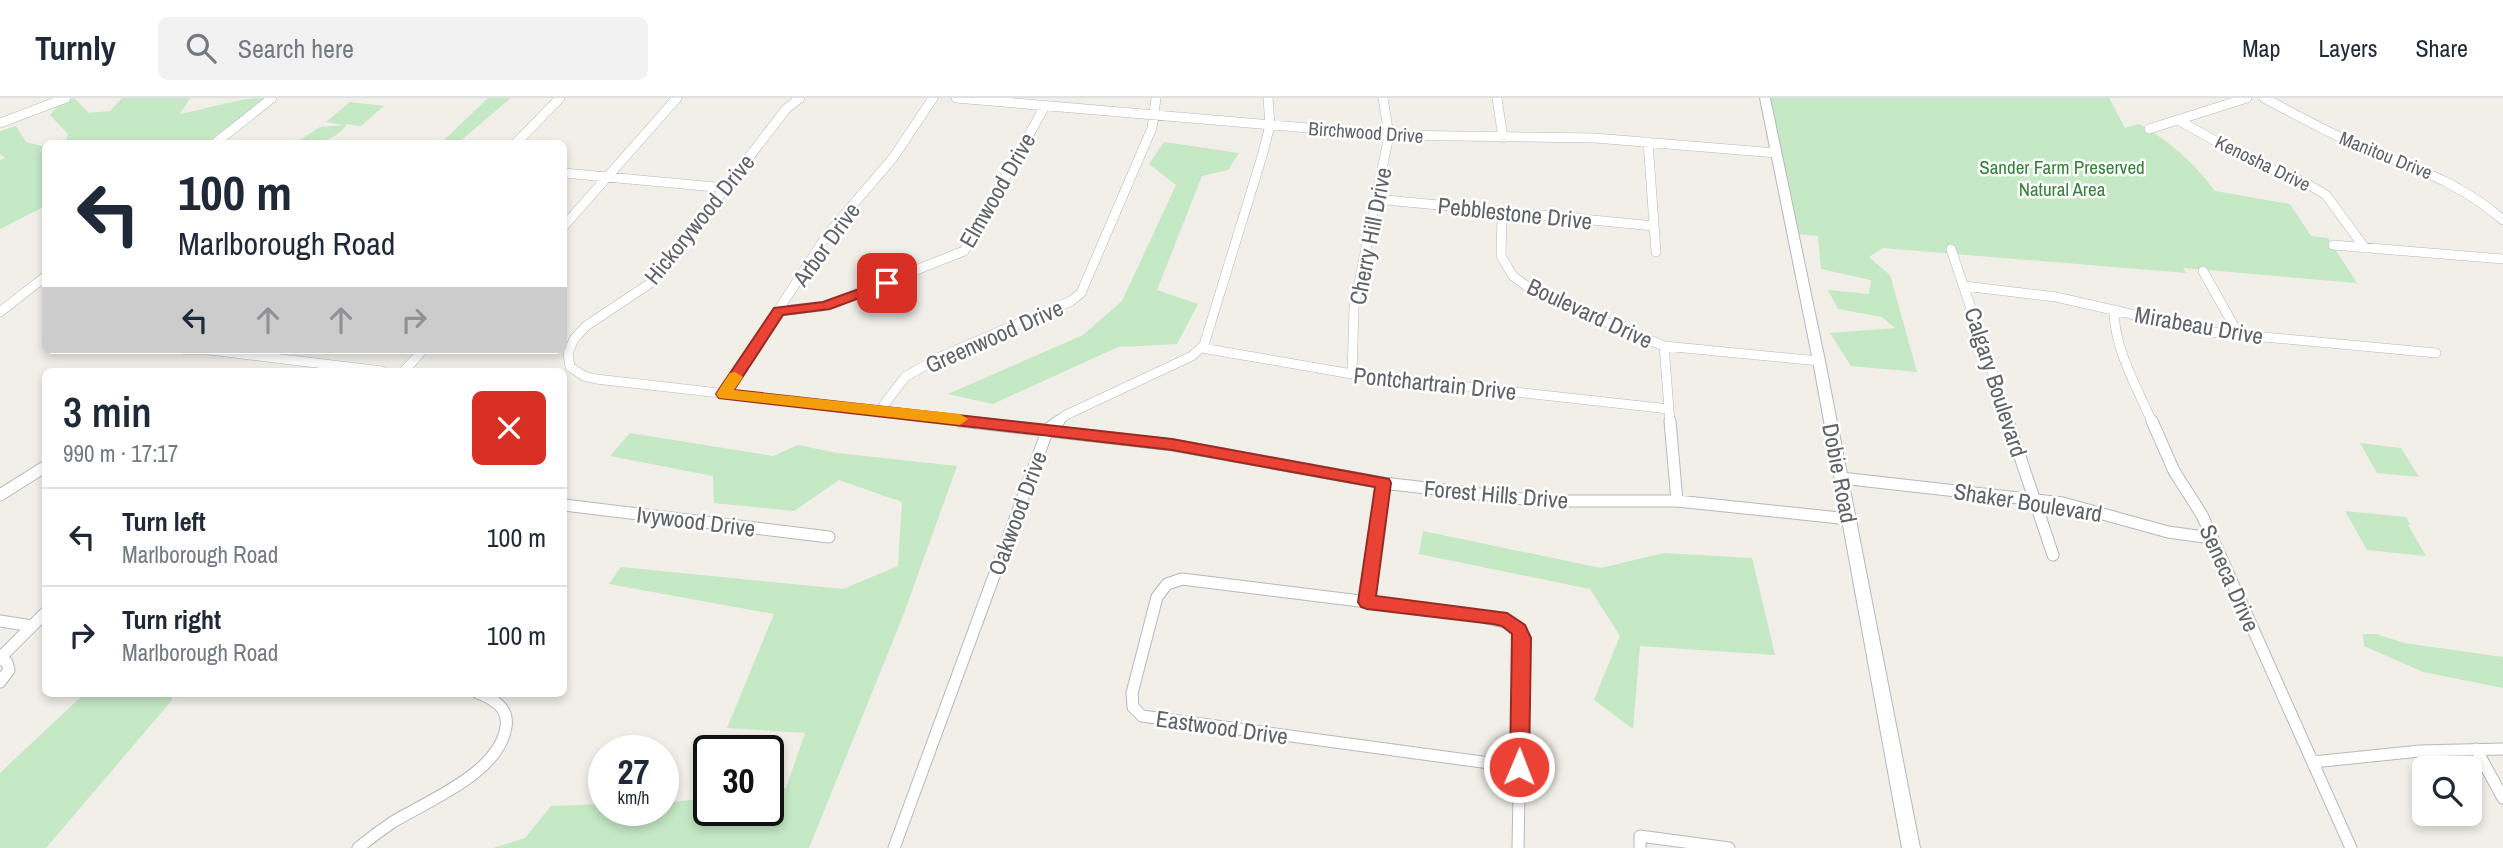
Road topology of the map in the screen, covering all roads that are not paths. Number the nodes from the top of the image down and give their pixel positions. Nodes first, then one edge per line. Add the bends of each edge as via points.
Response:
1 (66, 98) edge
2 (272, 98) edge
3 (560, 98) edge
4 (677, 98) edge
5 (800, 98) edge
6 (933, 98) edge
7 (956, 98) edge
8 (1156, 98) edge
9 (1268, 98) edge
10 (1383, 98) edge
11 (1497, 98) edge
12 (1765, 98) edge
13 (2248, 98) edge
14 (2264, 98) edge
15 (1045, 106) junction
16 (1156, 115) junction
17 (2178, 120) junction
18 (0, 123) edge
19 (1270, 125) junction
20 (2149, 129) dead end
21 (1389, 135) junction
22 (1503, 138) junction
23 (219, 140) edge
24 (519, 140) edge
25 (1648, 142) junction
26 (1776, 153) junction
27 (567, 173) edge
28 (607, 177) junction
29 (726, 188) junction
30 (1376, 199) junction
31 (1502, 212) junction
32 (2503, 220) edge
33 (567, 223) edge
34 (1654, 226) junction
35 (2333, 245) dead end
36 (2365, 248) junction
37 (1951, 249) dead end
38 (1656, 252) dead end
39 (2503, 259) edge
40 (2203, 271) dead end
41 (42, 279) edge
42 (1964, 286) junction
43 (2114, 310) junction
44 (779, 311) junction
45 (0, 312) edge
46 (2239, 335) junction
47 (1664, 346) junction
48 (1202, 348) junction
49 (2436, 353) dead end
50 (235, 354) edge
51 (276, 354) edge
52 (419, 354) edge
53 (271, 359) junction
54 (1819, 361) junction
55 (569, 362) joint
56 (354, 368) edge
57 (407, 368) edge
58 (1352, 374) junction
59 (724, 394) junction
60 (1669, 409) junction
61 (880, 410) junction
62 (1048, 429) junction
63 (42, 468) edge
64 (1841, 478) junction
65 (1383, 483) junction
66 (0, 495) edge
67 (2034, 499) junction
68 (1677, 501) junction
69 (567, 505) edge
70 (1849, 519) junction
71 (829, 537) dead end
72 (2212, 538) junction
73 (2053, 555) dead end
74 (1367, 602) junction
75 (42, 616) edge
76 (0, 621) edge
77 (32, 626) junction
78 (0, 659) edge
79 (0, 682) edge
80 (487, 697) edge
81 (2476, 749) junction
82 (2503, 749) edge
83 (2313, 762) junction
84 (1519, 767) junction
85 (2503, 798) edge
86 (1640, 842) edge
87 (358, 848) edge
88 (894, 848) edge
89 (1518, 848) edge
90 (1729, 848) edge
91 (1911, 848) edge
92 (2351, 848) edge

1 - 18 street
2 - 23 street
3 - 24 street
4 - 28 street
5 - 29 street, Hickorywood Drive via 786,109
6 - 44 street, Arbor Drive via 893,158 827,235
7 - 15 street, Birchwood Drive
8 - 16 street, Greenwood Drive
9 - 19 street
10 - 21 street, Cherry Hill Drive
11 - 22 street
12 - 26 street, Dobie Road
13 - 17 street
14 - 32 street, Manitou Drive via 2352,142 2458,185
15 - 16 street, Birchwood Drive
15 - 44 street, Elmwood Drive via 964,251 825,306
16 - 19 street, Birchwood Drive
16 - 61 street, Greenwood Drive via 1081,293 905,377
17 - 20 street
17 - 36 street, Kenosha Drive via 2253,162 2326,195
19 - 21 street, Birchwood Drive
19 - 48 street
21 - 22 street, Birchwood Drive
21 - 30 street, Cherry Hill Drive
22 - 25 street, Birchwood Drive
25 - 26 street, Birchwood Drive
25 - 34 street
26 - 54 street, Dobie Road
27 - 28 street
28 - 29 street
28 - 33 street
29 - 55 street, Hickorywood Drive via 655,280 580,331 569,345
30 - 31 street, Pebblestone Drive
30 - 58 street, Cherry Hill Drive via 1354,308
31 - 34 street, Pebblestone Drive
31 - 47 street, Boulevard Drive via 1501,256 1513,276 1537,294
34 - 38 street
35 - 36 street
36 - 39 street
37 - 42 street, Calgary Boulevard
40 - 46 street
41 - 45 street
42 - 43 street, Mirabeau Drive via 2038,294
42 - 67 street, Calgary Boulevard
43 - 46 street, Mirabeau Drive via 2196,330
43 - 72 street, Seneca Drive via 2124,358 2174,471
44 - 59 street, Arbor Drive
46 - 49 street, Mirabeau Drive
47 - 54 street, Boulevard Drive
47 - 60 street
48 - 58 street, Pontchartrain Drive
48 - 62 street, Oakwood Drive via 1066,415
50 - 53 street
51 - 53 street
52 - 57 street
53 - 56 street
54 - 64 street, Dobie Road
55 - 59 street, Forest Hills Drive via 575,371 596,379
58 - 60 street, Pontchartrain Drive
59 - 61 street, Forest Hills Drive
60 - 68 street
61 - 62 street, Forest Hills Drive
62 - 65 street, Forest Hills Drive via 1172,444
62 - 88 street, Oakwood Drive
63 - 66 street
64 - 67 street, Shaker Boulevard
64 - 70 street, Dobie Road
65 - 68 street, Forest Hills Drive via 1542,501
65 - 74 street
67 - 72 street, Shaker Boulevard via 2095,510 2168,532
67 - 73 street, Calgary Boulevard
68 - 70 street, Forest Hills Drive
69 - 71 street, Ivywood Drive
70 - 91 street, Dobie Road
72 - 83 street, Seneca Drive
74 - 84 street via 1507,620 1518,630 1522,638
74 - 84 street, Eastwood Drive via 1172,581 1157,597 1132,693 1133,707 1151,719
75 - 77 street
76 - 77 street
77 - 78 street
78 - 79 street via 9,670
80 - 87 street via 498,702 507,718 506,733 495,753 460,783 390,823
81 - 82 street
81 - 83 street
81 - 85 street
83 - 92 street, Seneca Drive
84 - 89 street
86 - 90 street

